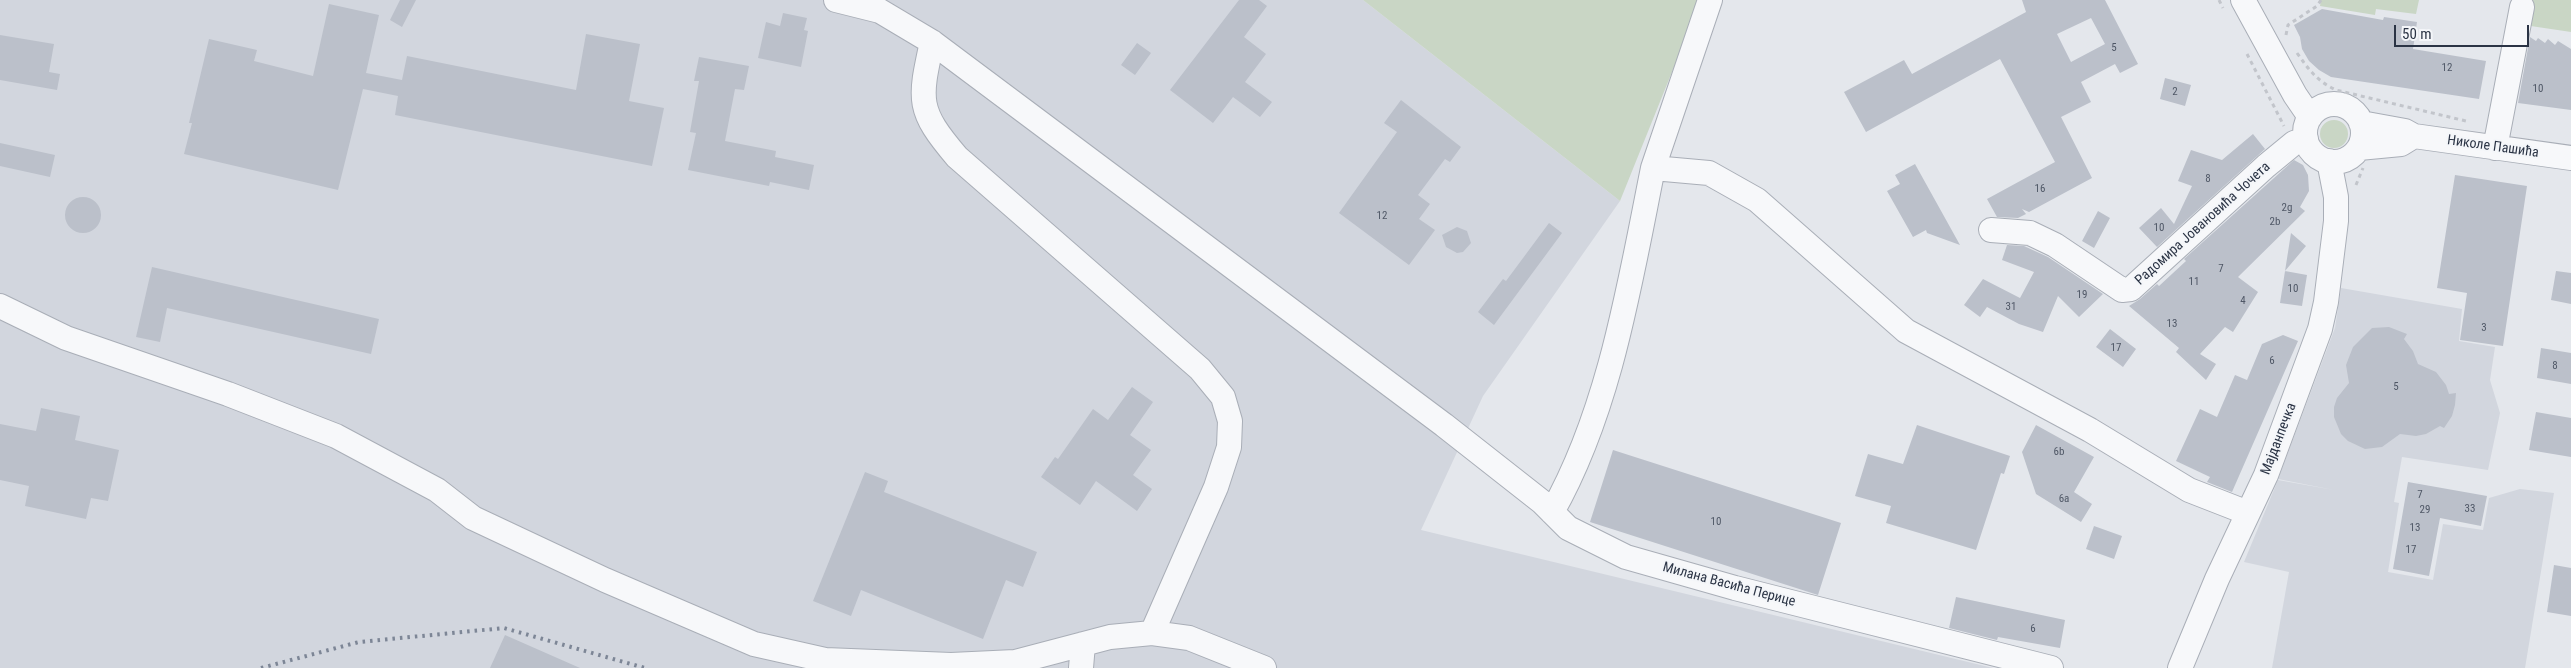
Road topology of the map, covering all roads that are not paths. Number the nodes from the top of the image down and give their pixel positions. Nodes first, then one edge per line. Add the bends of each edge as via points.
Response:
1 (836, 0) edge
2 (1710, 0) edge
3 (2522, 7) dead end
4 (2235, 8) edge
5 (932, 42) junction
6 (2361, 123) junction
7 (2309, 126) junction
8 (2414, 136) junction
9 (2497, 138) junction
10 (2356, 151) junction
11 (2571, 158) edge
12 (2329, 161) junction
13 (1653, 168) junction
14 (2336, 197) junction
15 (1991, 230) dead end
16 (0, 306) edge
17 (1552, 512) junction
18 (2248, 513) junction
19 (1152, 633) junction
20 (1083, 644) junction
21 (1081, 668) edge
22 (1264, 668) edge
23 (2050, 668) edge
24 (2180, 668) edge

1 - 5 street, Милана Васића Перице via 880,11
2 - 13 street
3 - 9 street
4 - 7 street via 2290,85 2304,90
5 - 17 street, Милана Васића Перице via 1444,425
5 - 19 street via 922,85 933,129 958,156 1200,369 1222,397 1230,421 1229,447 1216,486
6 - 7 street via 2357,115 2342,105
6 - 8 street, Николе Пашића via 2405,131
6 - 10 street via 2363,131
7 - 12 street via 2314,153
7 - 15 street, Радомира Јовановића Чочета via 2131,290 2122,290 2030,232
8 - 9 street, Николе Пашића
8 - 10 street, Николе Пашића via 2401,144
9 - 11 street, Николе Пашића
10 - 12 street via 2346,159
10 - 14 street, Мајданпечка via 2344,186
12 - 14 street, Мајданпечка
13 - 17 street via 1632,273 1596,415 1566,488
13 - 18 street via 1708,173 1757,200 1906,331 2090,430 2189,490
14 - 18 street, Мајданпечка via 2331,262 2320,329 2266,475
16 - 20 street via 66,338 228,394 336,436 436,490 473,518 604,580 754,644 825,660 951,666 1015,662
17 - 23 street, Милана Васића Перице via 1568,528 1626,557
18 - 24 street, Мајданпечка
19 - 20 street via 1110,637
19 - 22 street via 1189,638
20 - 21 street

